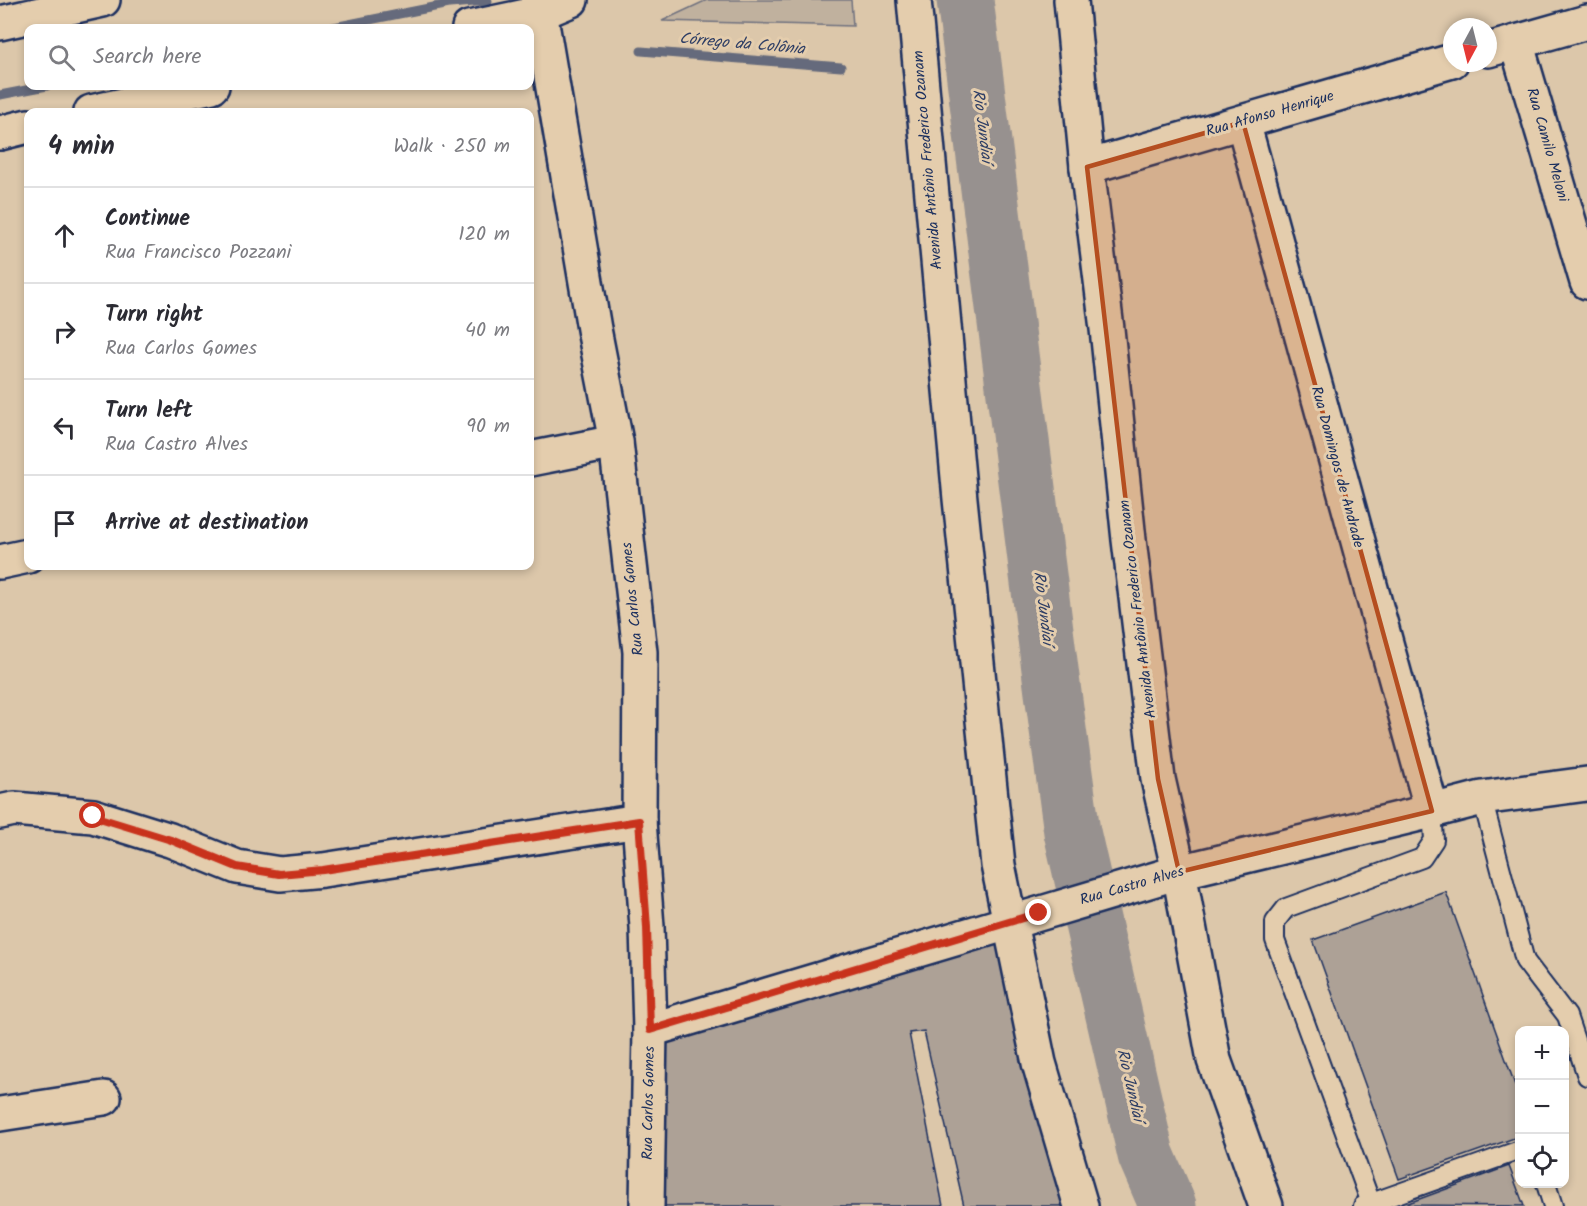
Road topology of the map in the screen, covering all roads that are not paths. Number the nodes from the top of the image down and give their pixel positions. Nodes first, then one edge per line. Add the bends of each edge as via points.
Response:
1 (103, 0) edge
2 (571, 0) edge
3 (914, 0) edge
4 (1071, 0) edge
5 (539, 7) edge
6 (1587, 22) edge
7 (0, 24) edge
8 (482, 24) edge
9 (1502, 46) edge
10 (1443, 64) edge
11 (194, 90) edge
12 (110, 108) edge
13 (1243, 122) junction
14 (24, 127) edge
15 (0, 133) edge
16 (1087, 167) junction
17 (1587, 282) edge
18 (616, 442) junction
19 (534, 458) edge
20 (24, 557) edge
21 (0, 562) edge
22 (1587, 784) edge
23 (1482, 798) junction
24 (1432, 811) junction
25 (0, 812) edge
26 (639, 821) junction
27 (1164, 876) junction
28 (1025, 917) junction
29 (650, 1030) junction
30 (1587, 1076) edge
31 (104, 1098) dead end
32 (0, 1114) edge
33 (1515, 1152) edge
34 (1547, 1188) edge
35 (1369, 1205) edge
36 (647, 1206) edge
37 (1081, 1206) edge
38 (1266, 1206) edge
39 (1553, 1206) edge

1 - 7 main road
2 - 5 main road
3 - 28 main road, Avenida Antônio Frederico Ozanam via 998,865
4 - 16 main road, Avenida Antônio Frederico Ozanam
5 - 8 main road
5 - 18 main road, Rua Carlos Gomes
6 - 9 main road
9 - 17 main road, Rua Camilo Meloni
10 - 13 main road, Rua Afonso Henrique
11 - 12 main road
13 - 16 main road, Rua Afonso Henrique
13 - 24 main road, Rua Domingos de Andrade
14 - 15 main road
16 - 27 main road, Avenida Antônio Frederico Ozanam via 1158,779
18 - 19 main road
18 - 26 main road, Rua Carlos Gomes via 640,652
20 - 21 main road
22 - 23 main road, Rua Castro Alves
23 - 24 main road, Rua Castro Alves
23 - 30 lane via 1525,961 1567,1016
24 - 27 main road, Rua Castro Alves
24 - 35 lane via 1434,840 1422,858 1286,909 1275,922 1275,940
25 - 26 main road via 14,809 93,816 171,840 237,867 279,874
26 - 29 main road, Rua Carlos Gomes
27 - 28 main road, Rua Castro Alves
27 - 38 main road, Avenida Antônio Frederico Ozanam via 1214,1059
28 - 29 main road, Rua Castro Alves
28 - 37 main road, Avenida Antônio Frederico Ozanam via 1040,1063
29 - 36 main road, Rua Carlos Gomes
31 - 32 main road
33 - 35 lane
34 - 39 lane

